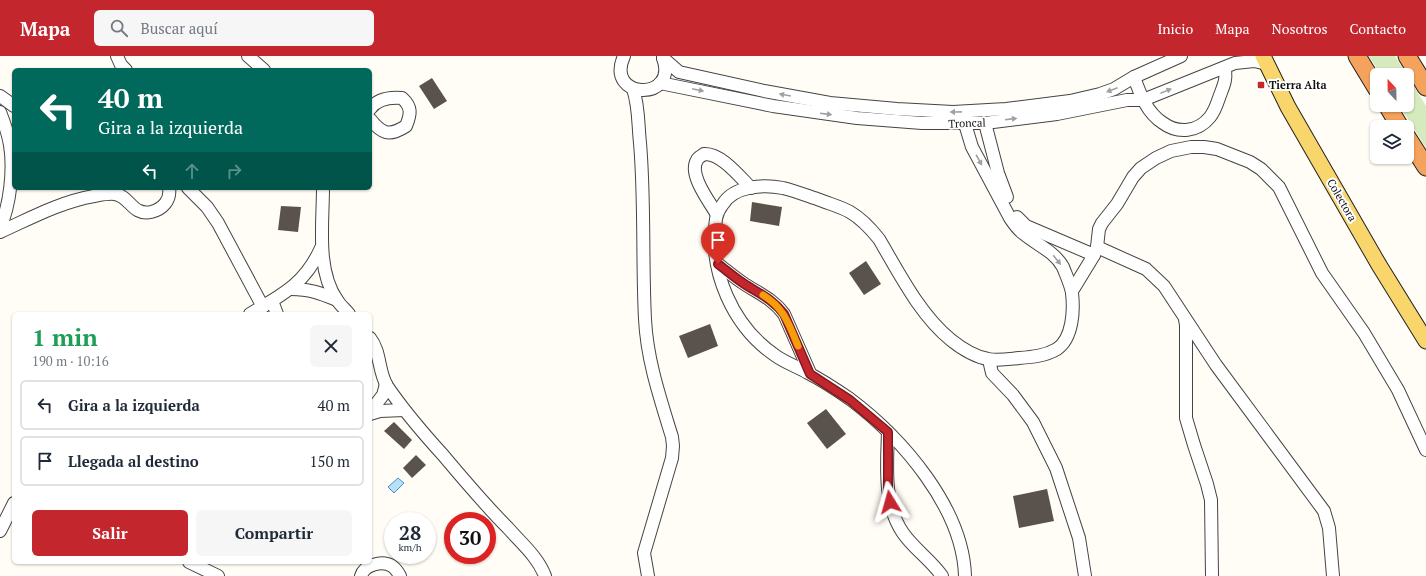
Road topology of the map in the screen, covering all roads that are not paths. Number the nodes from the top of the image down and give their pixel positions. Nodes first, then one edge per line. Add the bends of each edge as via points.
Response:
1 (118, 56) edge
2 (248, 56) edge
3 (624, 56) edge
4 (1181, 56) edge
5 (1357, 56) edge
6 (1407, 56) edge
7 (662, 57) edge
8 (1265, 60) edge
9 (124, 68) edge
10 (262, 68) edge
11 (1225, 68) junction
12 (1134, 77) junction
13 (1370, 77) edge
14 (660, 83) junction
15 (1426, 87) edge
16 (633, 89) junction
17 (648, 90) junction
18 (0, 96) edge
19 (1143, 100) junction
20 (12, 105) edge
21 (372, 107) edge
22 (0, 112) edge
23 (638, 119) junction
24 (372, 120) edge
25 (985, 123) junction
26 (965, 124) junction
27 (1414, 148) edge
28 (1426, 167) edge
29 (751, 188) junction
30 (170, 190) edge
31 (190, 190) edge
32 (323, 190) edge
33 (114, 191) edge
34 (716, 213) junction
35 (0, 228) edge
36 (0, 232) edge
37 (321, 248) junction
38 (1095, 251) junction
39 (718, 264) junction
40 (291, 289) junction
41 (1072, 291) junction
42 (337, 300) junction
43 (267, 304) junction
44 (253, 312) edge
45 (275, 312) edge
46 (347, 312) edge
47 (1184, 316) junction
48 (372, 341) edge
49 (1426, 341) edge
50 (989, 360) junction
51 (810, 374) junction
52 (386, 384) junction
53 (372, 410) edge
54 (404, 410) junction
55 (372, 413) edge
56 (888, 432) junction
57 (1426, 450) edge
58 (12, 507) edge
59 (0, 531) edge
60 (193, 564) edge
61 (218, 576) edge
62 (360, 576) edge
63 (400, 576) edge
64 (545, 576) edge
65 (648, 576) edge
66 (942, 576) edge
67 (965, 576) edge
68 (1085, 576) edge
69 (1212, 576) edge
70 (1333, 576) edge

1 - 9 street
2 - 10 street
3 - 16 street via 620,71 622,78
4 - 12 street, Troncal
5 - 13 highway
6 - 15 highway
12 -> 7 street, Troncal via 1114,89 1070,101 953,112 897,110 830,103 764,92 683,73 671,67
7 - 14 street, Troncal via 665,71
8 - 11 street, Troncal via 1235,63
8 - 49 main road, Colectora via 1296,121
19 -> 11 street, Troncal
11 - 19 street via 1224,86 1210,117 1188,131 1162,123
12 - 19 street
14 - 17 street
14 -> 26 street, Troncal via 773,106 856,118
16 - 17 street
16 - 23 street
17 - 23 street
18 - 20 street
25 -> 19 street, Troncal via 1057,114 1127,100
21 - 24 street via 388,98 402,98 410,109 406,126 392,134 378,128
22 - 35 street via 10,145 12,167 8,203
23 - 65 street via 643,175 646,341 650,365 673,446 672,458 644,553
25 - 26 street, Troncal
25 - 38 street via 998,173 1015,216 1026,226
26 -> 41 street via 972,146 1010,218 1024,235 1056,257 1062,265
27 - 28 highway
29 - 34 street via 736,192
29 - 34 street via 715,155 700,156 694,167 696,178
29 - 50 street via 782,188 850,212 879,239 919,305 939,329 965,349
30 - 33 street via 169,197 162,207 145,213 133,207
31 - 43 street via 218,223
32 - 37 street
33 - 36 street via 65,203
34 - 39 street via 714,229
37 - 40 street via 315,262
37 - 42 street via 330,287
38 - 41 street
38 - 47 street via 1146,269 1164,286
38 - 57 street via 1102,223 1133,177 1156,158 1171,151 1204,147 1217,149 1250,162 1279,187 1322,273 1364,332 1398,390
39 - 51 street via 779,307
39 - 51 street via 728,298 736,314 758,342
40 - 42 street via 307,289
40 - 43 street
41 - 50 street via 1070,330 1058,348 1046,354
42 - 46 street
43 - 44 street
43 - 45 street
47 - 69 street via 1186,418 1210,500
47 - 70 street via 1216,365 1324,511 1329,528
48 - 52 street
50 - 68 street via 992,373 1033,422 1056,468 1080,538
51 - 56 street via 850,400
52 - 53 street
52 - 54 street
54 - 55 street
54 - 64 street via 528,550
56 - 66 street via 888,492 893,512 904,534
56 - 67 street via 927,479 947,512 961,550
58 - 59 street
60 - 61 street
62 - 63 street via 367,568 383,563 397,570

